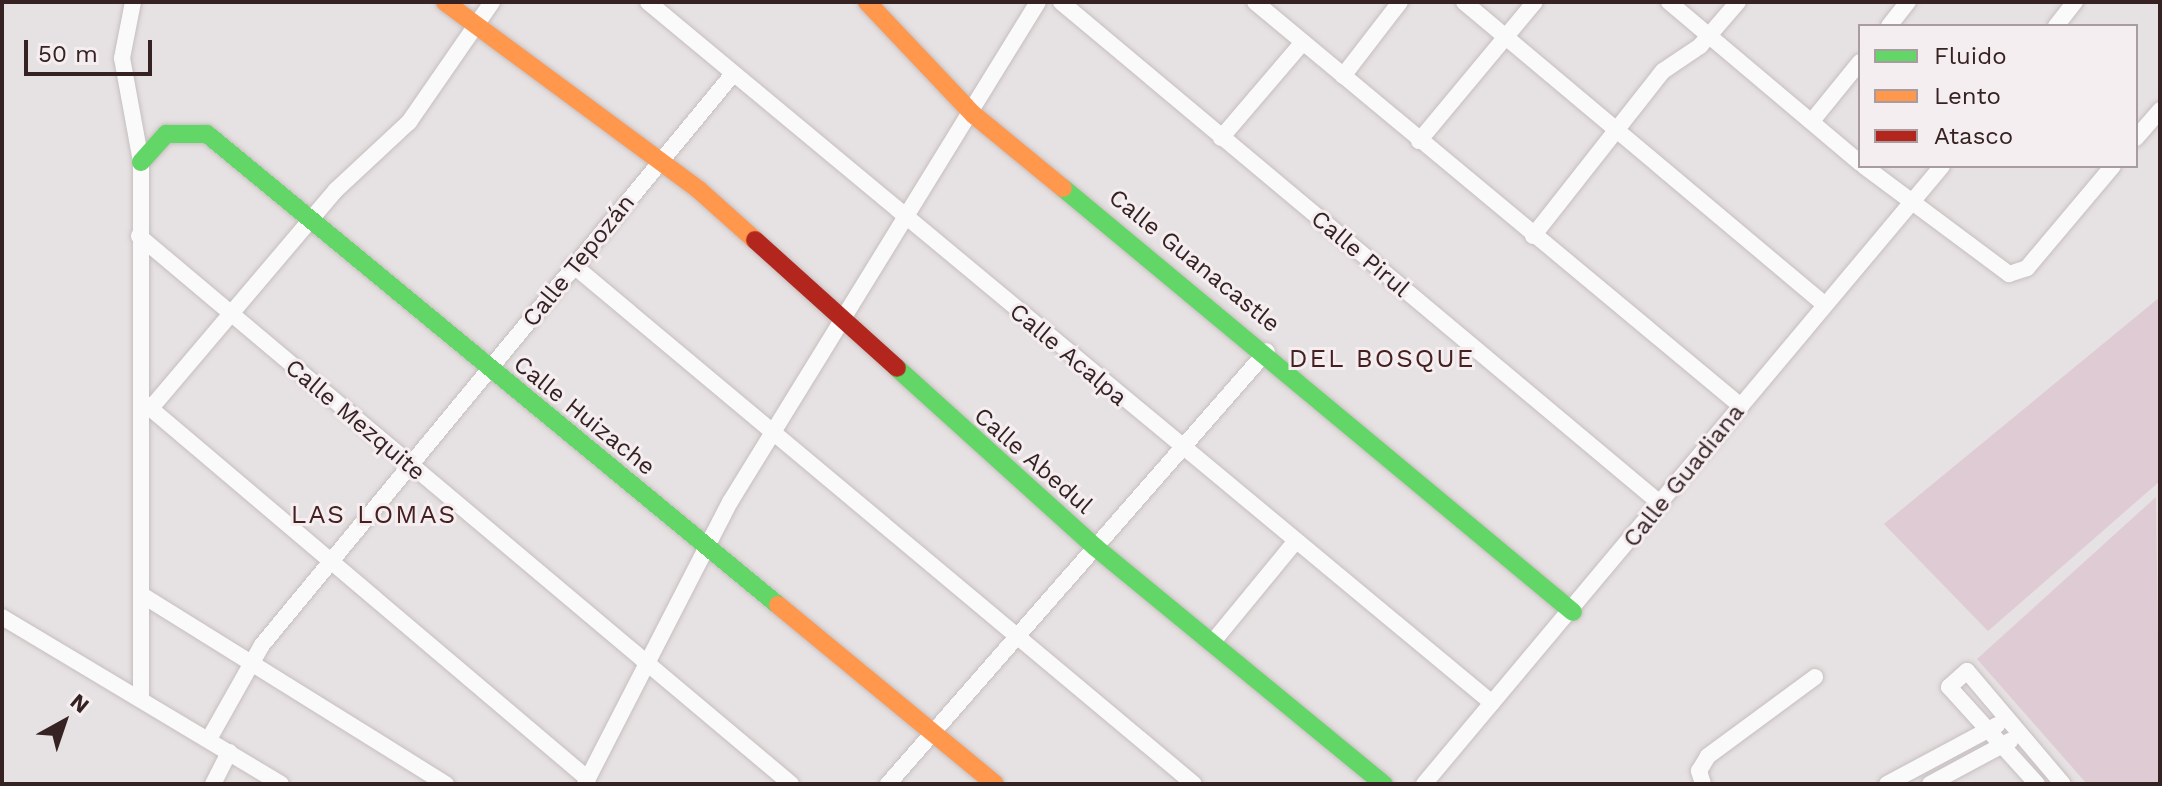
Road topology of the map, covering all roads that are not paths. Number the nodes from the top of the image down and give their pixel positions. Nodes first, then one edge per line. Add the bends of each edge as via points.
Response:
1 (133, 2) edge
2 (445, 2) edge
3 (492, 2) edge
4 (648, 2) edge
5 (867, 2) edge
6 (1038, 2) edge
7 (1061, 2) edge
8 (1255, 2) edge
9 (1400, 2) edge
10 (1464, 2) edge
11 (1535, 2) edge
12 (1669, 2) edge
13 (1738, 2) edge
14 (1908, 2) edge
15 (2075, 2) edge
16 (1891, 24) edge
17 (2058, 24) edge
18 (473, 25) junction
19 (1505, 34) junction
20 (1709, 37) junction
21 (1303, 42) junction
22 (1858, 64) edge
23 (733, 74) junction
24 (1343, 76) junction
25 (2160, 110) edge
26 (974, 115) junction
27 (1812, 121) junction
28 (1620, 131) junction
29 (2138, 136) edge
30 (1221, 138) junction
31 (1419, 141) junction
32 (1858, 161) edge
33 (141, 162) junction
34 (659, 164) junction
35 (1866, 168) edge
36 (1940, 168) edge
37 (2111, 168) edge
38 (1909, 206) junction
39 (311, 218) junction
40 (908, 221) junction
41 (139, 236) junction
42 (1533, 236) junction
43 (573, 265) junction
44 (1825, 305) junction
45 (230, 313) junction
46 (840, 324) junction
47 (1267, 351) junction
48 (490, 370) junction
49 (147, 405) junction
50 (1741, 406) junction
51 (774, 434) junction
52 (1181, 449) junction
53 (408, 465) junction
54 (1661, 504) junction
55 (1295, 542) junction
56 (705, 546) junction
57 (1095, 547) junction
58 (330, 559) junction
59 (142, 595) junction
60 (1573, 612) junction
61 (2, 617) edge
62 (1015, 638) junction
63 (1212, 643) junction
64 (250, 664) junction
65 (644, 667) junction
66 (1815, 677) dead end
67 (141, 697) junction
68 (1492, 703) junction
69 (2009, 719) junction
70 (933, 730) junction
71 (1988, 730) junction
72 (2021, 734) junction
73 (209, 739) junction
74 (2003, 746) junction
75 (229, 752) junction
76 (587, 782) edge
77 (440, 783) edge
78 (213, 784) edge
79 (281, 784) edge
80 (791, 784) edge
81 (888, 784) edge
82 (995, 784) edge
83 (1194, 784) edge
84 (1384, 784) edge
85 (1424, 784) edge
86 (1703, 784) edge
87 (1887, 784) edge
88 (1930, 784) edge
89 (2037, 784) edge
90 (2063, 784) edge

1 - 33 street via 122,58
2 - 18 street, Calle Abedul
3 - 18 street
4 - 23 street, Calle Acalpa
5 - 26 street, Calle Guanacastle
6 - 26 street
7 - 30 street, Calle Pirul
8 - 21 street
9 - 24 street
10 - 19 street
11 - 19 street
12 - 20 street
13 - 20 street
14 - 16 street
15 - 17 street
18 - 34 street, Calle Abedul
18 - 39 street via 409,122
19 - 28 street
19 - 31 street
20 - 27 street
20 - 28 street via 1663,71
21 - 24 street
21 - 30 street
22 - 27 street
23 - 34 street, Calle Tepozán
23 - 40 street, Calle Acalpa
24 - 31 street
25 - 29 street
26 - 40 street
26 - 47 street, Calle Guanacastle
27 - 32 street
28 - 42 street
28 - 44 street
30 - 54 street, Calle Pirul
31 - 42 street
33 - 39 street, Calle Huizache via 166,134 207,134
33 - 41 street
34 - 43 street, Calle Tepozán
34 - 46 street, Calle Abedul via 699,190
35 - 38 street
36 - 38 street, Calle Guadiana
37 - 38 street via 2027,268 2000,270
38 - 44 street, Calle Guadiana
39 - 45 street
39 - 48 street, Calle Huizache
40 - 46 street
40 - 52 street, Calle Acalpa
41 - 45 street, Calle Mezquite
41 - 49 street
42 - 50 street
43 - 48 street, Calle Tepozán
43 - 51 street
44 - 50 street, Calle Guadiana
45 - 49 street
45 - 53 street, Calle Mezquite
46 - 51 street
46 - 57 street, Calle Abedul
47 - 52 street
47 - 60 street, Calle Guanacastle
48 - 53 street, Calle Tepozán
48 - 56 street, Calle Huizache
49 - 58 street
49 - 59 street
50 - 54 street, Calle Guadiana
51 - 56 street
51 - 62 street
52 - 55 street, Calle Acalpa
52 - 57 street
53 - 58 street, Calle Tepozán
53 - 65 street, Calle Mezquite
54 - 60 street, Calle Guadiana
55 - 63 street
55 - 68 street, Calle Acalpa
56 - 65 street
56 - 70 street, Calle Huizache
57 - 62 street
57 - 63 street, Calle Abedul
58 - 64 street, Calle Tepozán
58 - 76 street
59 - 64 street
59 - 67 street
60 - 68 street, Calle Guadiana
61 - 67 street
62 - 70 street
62 - 83 street
63 - 84 street, Calle Abedul
64 - 73 street, Calle Tepozán
64 - 77 street
65 - 76 street
65 - 80 street, Calle Mezquite
66 - 86 street via 1708,756 1699,771
67 - 73 street
68 - 85 street, Calle Guadiana
69 - 71 street
69 - 71 street via 1967,671 1949,687
69 - 72 street
70 - 81 street
70 - 82 street, Calle Huizache
71 - 74 street
71 - 87 street
72 - 74 street
72 - 90 street
73 - 75 street
74 - 88 street
74 - 89 street
75 - 78 street
75 - 79 street

